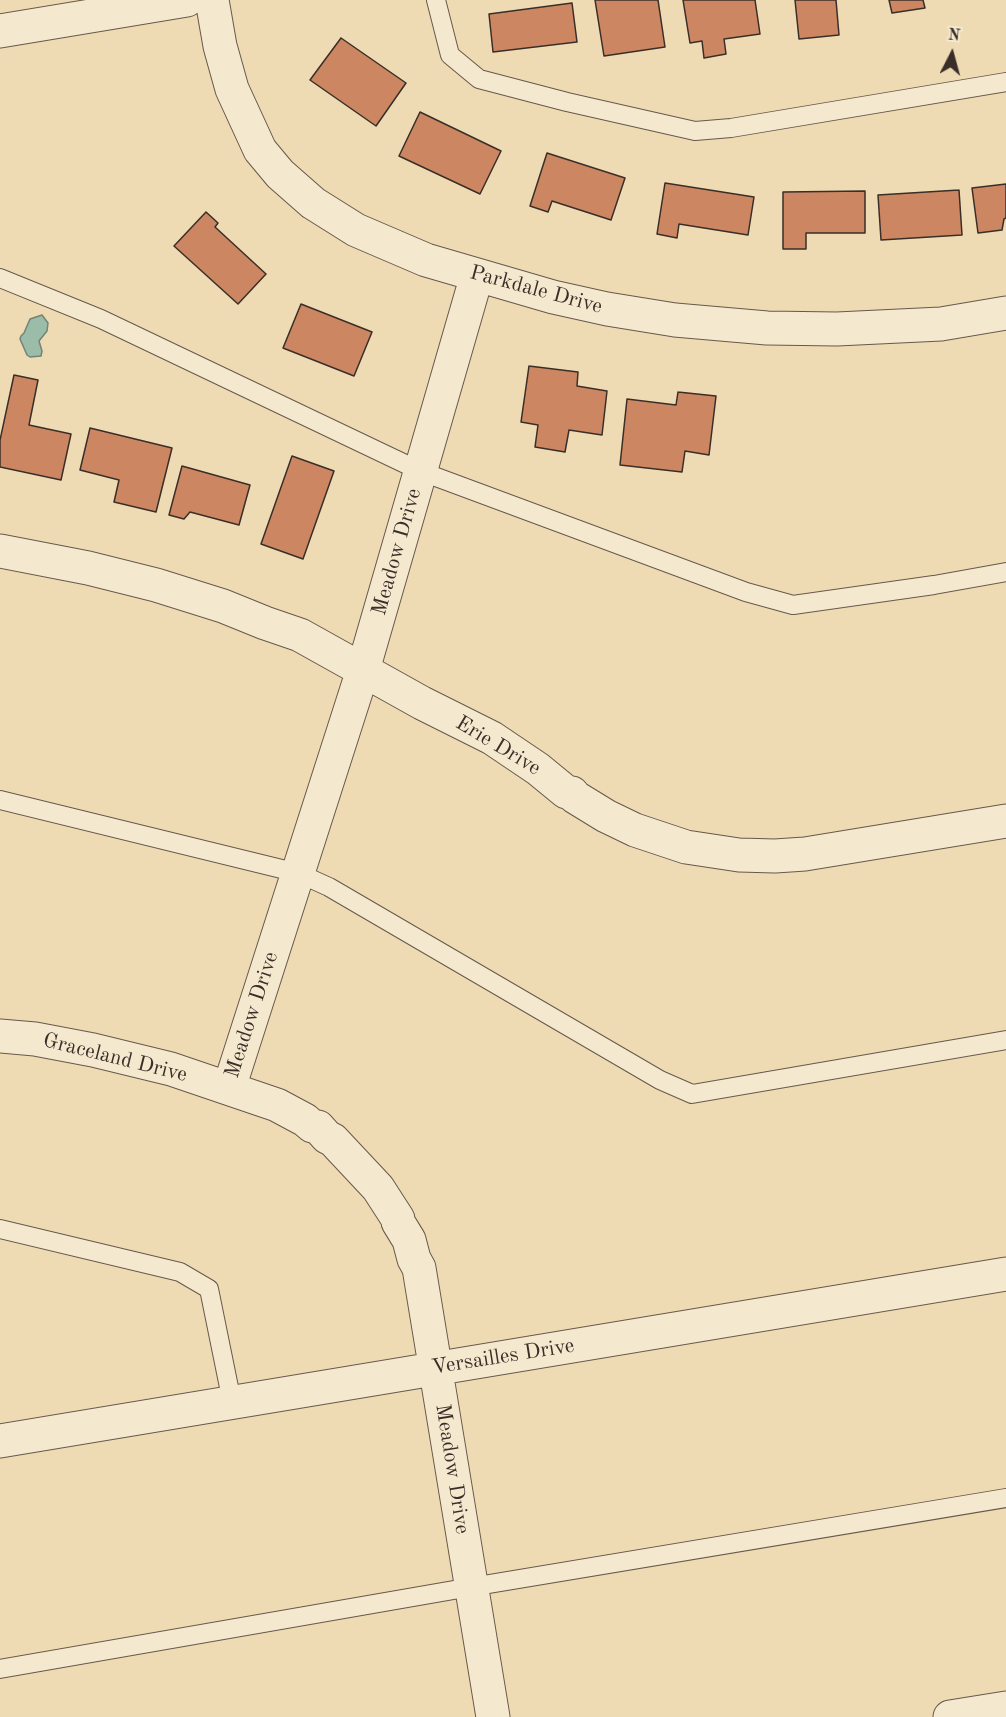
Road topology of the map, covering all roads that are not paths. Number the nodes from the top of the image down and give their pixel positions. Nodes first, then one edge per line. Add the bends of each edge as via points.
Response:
1 (186, 0) edge
2 (212, 0) edge
3 (436, 0) edge
4 (0, 31) edge
5 (1006, 82) edge
6 (477, 275) junction
7 (0, 278) edge
8 (1006, 313) edge
9 (420, 471) junction
10 (0, 551) edge
11 (1006, 572) edge
12 (363, 670) junction
13 (0, 800) edge
14 (1006, 822) edge
15 (298, 873) junction
16 (0, 1036) edge
17 (1006, 1040) edge
18 (229, 1088) junction
19 (0, 1229) edge
20 (1006, 1274) edge
21 (435, 1368) junction
22 (232, 1402) junction
23 (0, 1441) edge
24 (1006, 1498) edge
25 (471, 1587) junction
26 (0, 1670) edge
27 (1006, 1708) edge
28 (493, 1717) edge
29 (950, 1717) edge

1 - 4 street
2 - 6 street, Parkdale Drive via 232,89 260,150 280,174 313,203 356,230 426,260
3 - 5 lane via 450,55 479,79 695,131
6 - 8 street, Parkdale Drive via 607,309 767,328 837,330 941,324
6 - 9 street, Meadow Drive
7 - 9 lane via 101,319
9 - 11 lane via 746,592 793,605
9 - 12 street, Meadow Drive
10 - 12 street, Erie Drive via 87,568 201,599 300,635
12 - 14 street, Erie Drive via 492,738 606,816 696,849 739,855 805,854
12 - 15 street, Meadow Drive
13 - 15 lane
15 - 17 lane via 329,887 660,1080 692,1094
15 - 18 street, Meadow Drive
16 - 18 street, Graceland Drive via 93,1050
18 - 21 street, Meadow Drive via 277,1105 318,1127 378,1188 409,1240 419,1268
19 - 22 lane via 180,1272 208,1289
20 - 21 street, Versailles Drive
21 - 22 street, Versailles Drive
21 - 25 street, Meadow Drive
22 - 23 street, Versailles Drive
24 - 25 lane
25 - 26 lane
25 - 28 street, Meadow Drive
27 - 29 street

